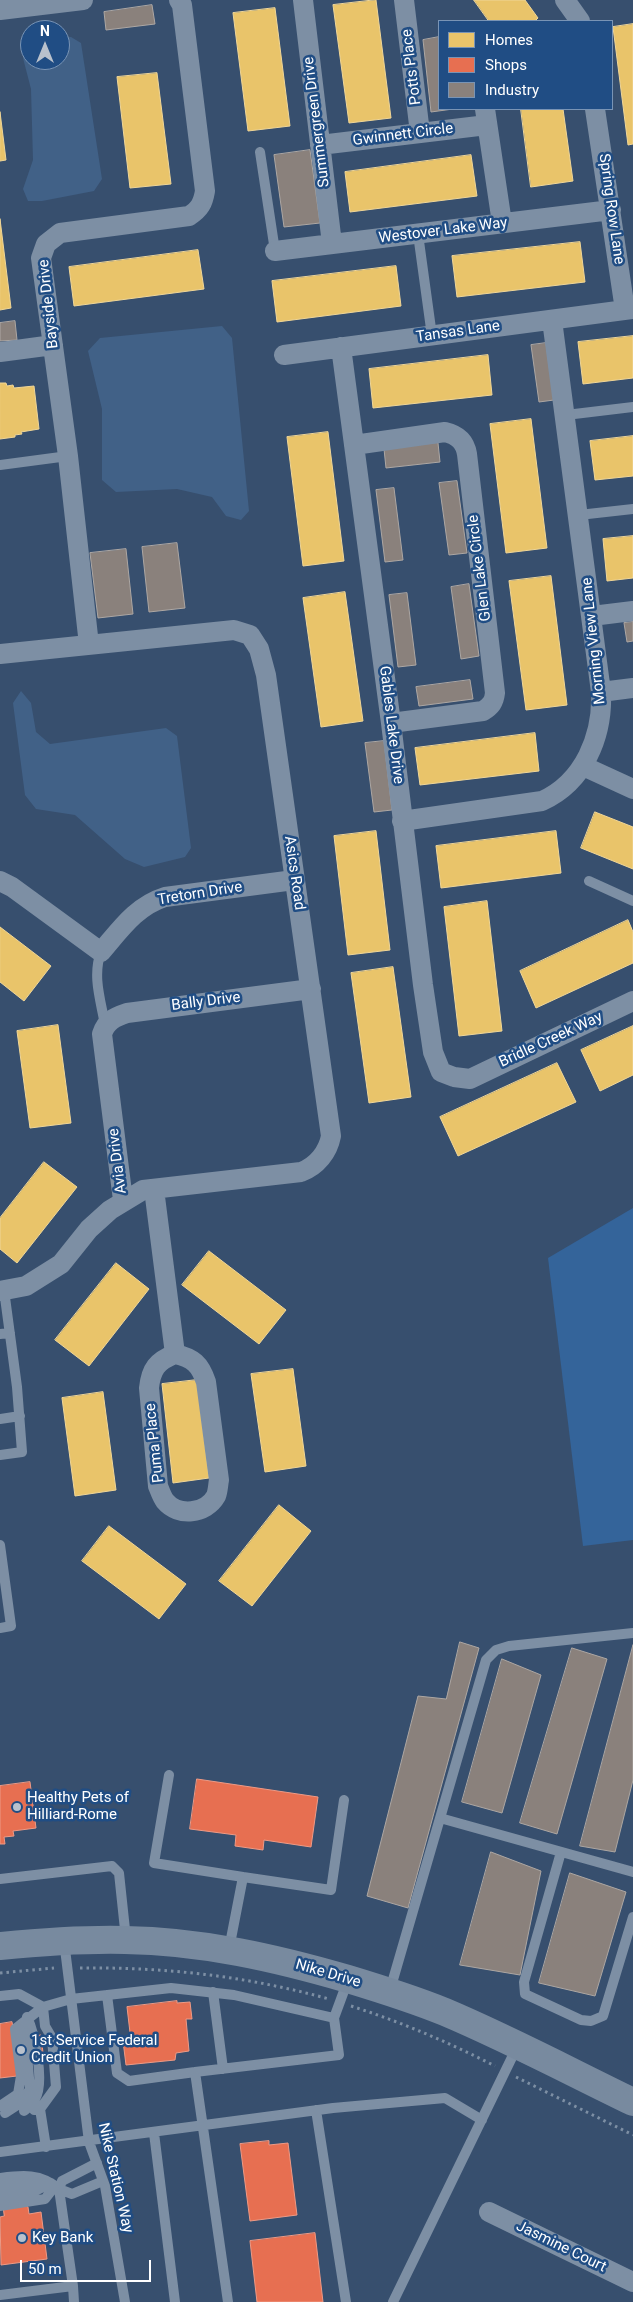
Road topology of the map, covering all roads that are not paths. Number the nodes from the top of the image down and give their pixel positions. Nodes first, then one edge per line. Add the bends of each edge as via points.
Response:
1 (83, 0) edge
2 (179, 0) edge
3 (303, 0) edge
4 (404, 0) edge
5 (566, 0) edge
6 (0, 10) edge
7 (579, 20) edge
8 (595, 110) edge
9 (486, 117) edge
10 (420, 133) junction
11 (320, 145) junction
12 (260, 152) dead end
13 (611, 210) junction
14 (502, 223) junction
15 (418, 234) junction
16 (332, 244) junction
17 (275, 252) joint
18 (629, 309) edge
19 (552, 320) junction
20 (432, 336) junction
21 (53, 346) junction
22 (341, 348) junction
23 (0, 352) edge
24 (284, 354) dead end
25 (633, 407) edge
26 (566, 415) junction
27 (354, 445) junction
28 (68, 456) junction
29 (0, 465) edge
30 (633, 509) edge
31 (580, 515) junction
32 (633, 610) edge
33 (592, 616) junction
34 (89, 645) junction
35 (0, 654) edge
36 (633, 688) edge
37 (601, 692) junction
38 (391, 723) junction
39 (583, 766) junction
40 (633, 789) edge
41 (402, 821) junction
42 (294, 880) junction
43 (0, 881) edge
44 (589, 881) dead end
45 (633, 901) edge
46 (101, 952) junction
47 (311, 989) junction
48 (633, 1001) edge
49 (105, 1025) junction
50 (470, 1079) joint
51 (154, 1189) junction
52 (123, 1200) junction
53 (2, 1291) edge
54 (5, 1334) edge
55 (175, 1354) junction
56 (20, 1416) junction
57 (0, 1419) edge
58 (0, 1455) edge
59 (0, 1545) edge
60 (0, 1628) edge
61 (633, 1633) edge
62 (169, 1775) dead end
63 (344, 1800) dead end
64 (440, 1818) junction
65 (561, 1852) junction
66 (633, 1872) edge
67 (243, 1877) junction
68 (0, 1880) edge
69 (633, 1916) edge
70 (64, 1940) junction
71 (126, 1940) junction
72 (0, 1946) edge
73 (229, 1950) junction
74 (348, 1979) junction
75 (389, 1991) junction
76 (213, 1992) junction
77 (107, 1995) junction
78 (0, 1996) edge
79 (71, 1999) junction
80 (43, 2007) junction
81 (27, 2017) junction
82 (334, 2018) junction
83 (518, 2046) junction
84 (223, 2069) junction
85 (195, 2072) junction
86 (633, 2102) edge
87 (40, 2109) junction
88 (316, 2110) junction
89 (2, 2111) edge
90 (24, 2111) junction
91 (482, 2120) junction
92 (203, 2126) junction
93 (154, 2133) junction
94 (89, 2142) junction
95 (46, 2146) junction
96 (0, 2152) edge
97 (97, 2163) junction
98 (0, 2178) edge
99 (103, 2181) junction
100 (52, 2184) junction
101 (0, 2187) edge
102 (0, 2196) edge
103 (0, 2206) edge
104 (489, 2212) dead end
105 (633, 2282) edge
106 (73, 2286) junction
107 (0, 2294) edge
108 (74, 2302) edge
109 (125, 2302) edge
110 (175, 2302) edge
111 (228, 2302) edge
112 (346, 2302) edge
113 (393, 2302) edge

1 - 6 street
2 - 21 street, Bayside Drive via 206,191 203,202 199,210 189,216 60,233 46,244 41,258
3 - 11 street, Summergreen Drive
4 - 10 street, Potts Place
5 - 7 street
8 - 13 street, Spring Row Lane
9 - 10 street, Gwinnett Circle
9 - 14 street, Gwinnett Circle
10 - 11 street, Gwinnett Circle
11 - 16 street, Summergreen Drive
12 - 17 lane
13 - 14 street, Westover Lake Way
13 - 18 street, Spring Row Lane
14 - 15 street, Westover Lake Way
15 - 16 street, Westover Lake Way
15 - 20 lane
16 - 17 street, Westover Lake Way
18 - 19 street, Tansas Lane
19 - 20 street, Tansas Lane
19 - 26 street, Morning View Lane
20 - 22 street, Tansas Lane
21 - 23 street
21 - 28 street, Bayside Drive
22 - 24 street, Tansas Lane
22 - 27 street, Gables Lake Drive
25 - 26 lane
26 - 31 street, Morning View Lane
27 - 38 street, Gables Lake Drive
27 - 38 street, Glen Lake Circle via 445,432 454,434 463,442 467,454 496,693 490,707 483,710
28 - 29 lane
28 - 34 street, Bayside Drive
30 - 31 lane
31 - 33 street, Morning View Lane
32 - 33 street
33 - 37 street, Morning View Lane
34 - 35 street, Asics Road
34 - 42 street, Asics Road via 234,630 250,635 260,649 266,675
36 - 37 street
37 - 39 street, Morning View Lane via 597,736
38 - 41 street, Gables Lake Drive
39 - 40 street
39 - 41 street, Morning View Lane via 557,792 542,801
41 - 50 street, Gables Lake Drive via 433,1052 441,1072
42 - 46 street, Tretorn Drive via 151,901
42 - 47 street, Asics Road
43 - 46 street
44 - 45 lane
46 - 49 lane via 96,977
47 - 49 street, Bally Drive via 127,1013
47 - 51 street, Asics Road via 331,1136 329,1146 317,1162 301,1172
48 - 50 street, Bridle Creek Way
49 - 52 street, Avia Drive via 102,1034
51 - 52 street, Asics Road via 143,1190
51 - 55 street
52 - 53 street, Avia Drive via 89,1229 61,1264 26,1286
53 - 54 lane
54 - 56 lane
55 - 55 street, Puma Place via 190,1357 202,1367 219,1480 216,1495 206,1507 192,1512 177,1510 164,1501 158,1486 149,1388 151,1372 160,1360
56 - 57 lane
56 - 58 lane via 22,1452
59 - 60 lane via 11,1626
61 - 64 lane via 496,1650 486,1660
62 - 67 lane via 154,1863
63 - 67 lane via 331,1890
64 - 65 lane
64 - 75 lane
65 - 66 lane
65 - 69 lane via 524,1982 525,1994 581,2020 591,2021 603,2016
67 - 73 lane
68 - 71 lane via 112,1866 119,1873
70 - 71 street, Nike Drive
70 - 72 street, Nike Drive
70 - 79 lane, Nike Station Way
71 - 73 street, Nike Drive
73 - 74 street, Nike Drive
74 - 75 street, Nike Drive
74 - 82 lane
75 - 83 street, Nike Drive via 445,2012
76 - 77 lane via 171,1988
76 - 82 lane
76 - 84 lane
77 - 79 lane
77 - 85 lane via 117,2073 129,2081
78 - 80 lane via 19,1994
79 - 80 lane
79 - 94 lane, Nike Station Way
80 - 81 lane
80 - 87 lane via 45,2026 52,2038 56,2087
81 - 89 lane via 25,2033 30,2088 22,2102
81 - 90 lane via 33,2029 39,2081 36,2099
82 - 84 lane via 338,2055
83 - 86 street, Nike Drive
83 - 91 lane
84 - 85 lane
85 - 92 lane
87 - 90 lane
87 - 95 lane
88 - 91 lane via 445,2098
88 - 92 lane
88 - 112 lane
89 - 90 lane
91 - 113 lane
92 - 93 lane
92 - 111 lane
93 - 94 lane
93 - 110 lane
94 - 95 lane
94 - 97 lane, Nike Station Way
95 - 96 lane
97 - 99 lane, Nike Station Way
97 - 100 lane
98 - 100 lane via 31,2175
99 - 100 lane via 72,2194
99 - 109 lane, Nike Station Way
100 - 101 lane
100 - 102 lane via 35,2191
100 - 103 lane via 45,2199
100 - 106 lane
104 - 105 street, Jasmine Court
106 - 107 lane
106 - 108 lane

